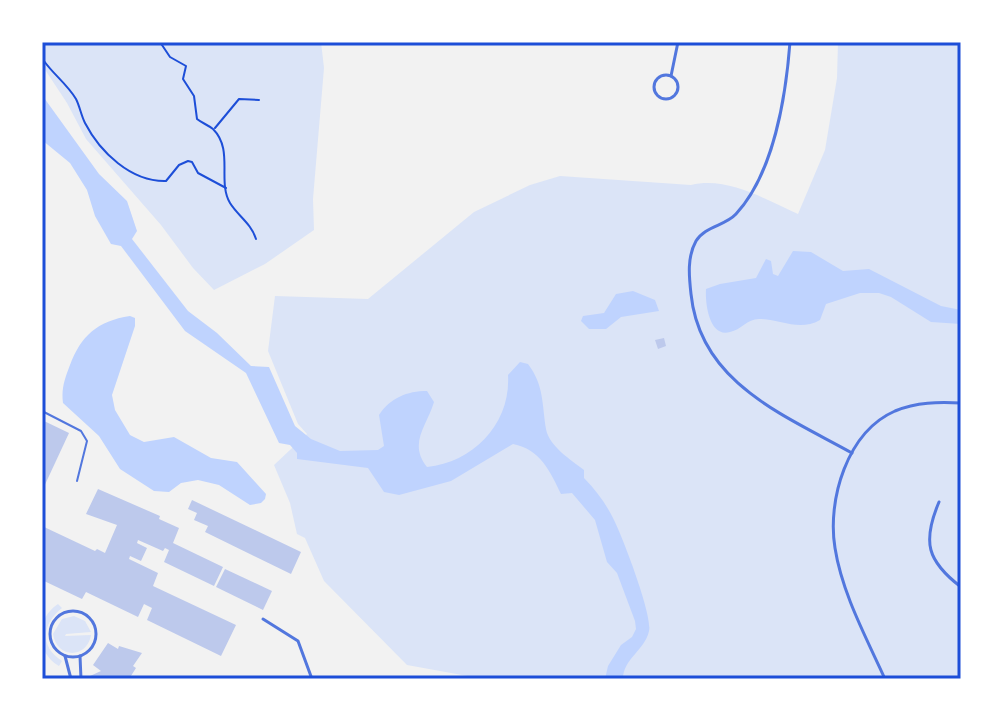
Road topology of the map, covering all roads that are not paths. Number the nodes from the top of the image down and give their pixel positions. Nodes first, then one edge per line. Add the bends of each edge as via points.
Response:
1 (678, 42) edge
2 (790, 42) edge
3 (671, 76) junction
4 (961, 403) edge
5 (42, 411) edge
6 (852, 453) junction
7 (77, 481) dead end
8 (939, 502) dead end
9 (961, 587) edge
10 (263, 619) dead end
11 (65, 656) junction
12 (80, 656) junction
13 (71, 679) edge
14 (81, 679) edge
15 (312, 679) edge
16 (885, 679) edge

1 - 3 street
2 - 6 street via 771,149 736,214 695,243 690,257 692,300 707,345 734,382
3 - 3 street via 654,82 661,98 676,93
4 - 6 street via 933,402 895,411 881,419
5 - 7 lane via 81,431 87,441
6 - 16 street via 836,498 834,544 842,577
8 - 9 street via 929,530 930,550 943,573
10 - 15 street via 298,641
11 - 12 street
11 - 12 street via 53,647 49,631 56,617 69,611 84,613 95,628 92,647
11 - 13 street
12 - 14 street

